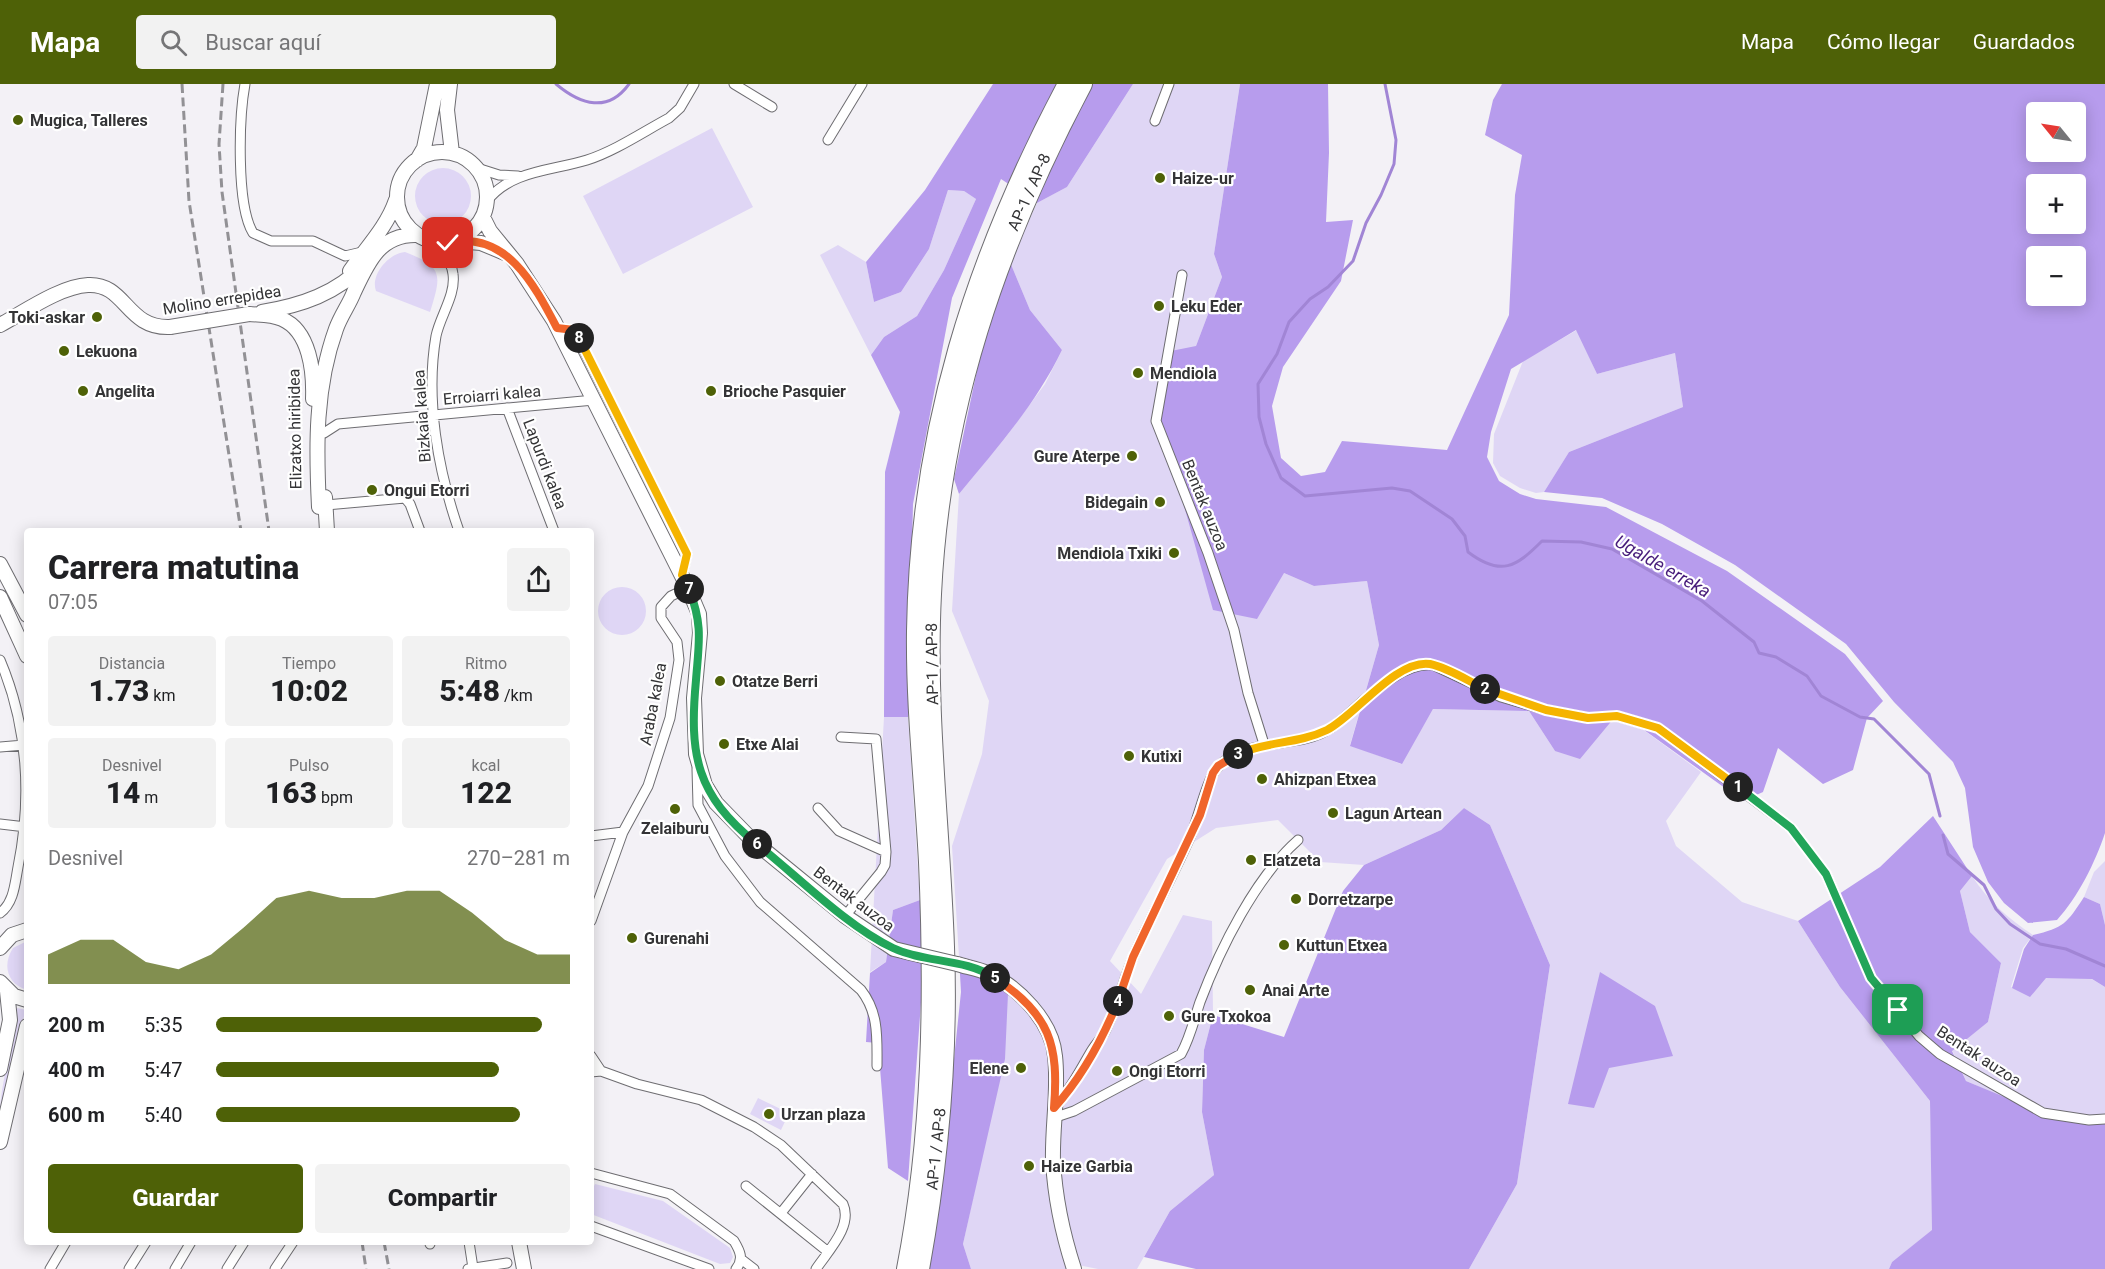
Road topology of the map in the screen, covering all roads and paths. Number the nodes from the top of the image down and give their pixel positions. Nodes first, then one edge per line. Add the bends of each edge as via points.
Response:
1 (245, 84) edge
2 (437, 84) edge
3 (450, 84) edge
4 (694, 84) edge
5 (734, 84) edge
6 (862, 84) edge
7 (1067, 84) edge
8 (1083, 84) edge
9 (1169, 84) edge
10 (772, 106) dead end
11 (1155, 121) dead end
12 (828, 140) dead end
13 (452, 153) junction
14 (417, 160) junction
15 (477, 168) junction
16 (523, 175) junction
17 (397, 198) junction
18 (487, 201) junction
19 (483, 217) junction
20 (421, 237) junction
21 (455, 241) junction
22 (366, 255) junction
23 (510, 256) junction
24 (1182, 275) dead end
25 (349, 304) junction
26 (249, 314) junction
27 (0, 324) edge
28 (557, 328) junction
29 (594, 400) junction
30 (507, 408) junction
31 (435, 415) junction
32 (324, 433) junction
33 (319, 508) junction
34 (326, 528) edge
35 (419, 528) edge
36 (458, 528) edge
37 (553, 528) edge
38 (0, 564) edge
39 (682, 575) junction
40 (688, 588) junction
41 (0, 597) edge
42 (24, 609) edge
43 (24, 649) edge
44 (0, 660) edge
45 (10, 684) junction
46 (0, 687) edge
47 (841, 736) dead end
48 (24, 744) joint
49 (1264, 744) junction
50 (0, 747) edge
51 (697, 763) junction
52 (818, 808) dead end
53 (0, 824) edge
54 (24, 827) edge
55 (623, 832) junction
56 (594, 836) edge
57 (24, 837) edge
58 (1298, 840) dead end
59 (886, 852) junction
60 (0, 913) edge
61 (594, 913) edge
62 (845, 916) junction
63 (24, 929) edge
64 (2, 944) edge
65 (3, 987) edge
66 (24, 998) edge
67 (24, 1039) edge
68 (594, 1060) edge
69 (877, 1066) dead end
70 (0, 1070) edge
71 (602, 1071) junction
72 (594, 1072) edge
73 (1054, 1113) junction
74 (2105, 1119) edge
75 (0, 1142) edge
76 (594, 1174) edge
77 (812, 1174) junction
78 (746, 1186) dead end
79 (781, 1213) junction
80 (594, 1227) edge
81 (64, 1245) edge
82 (144, 1245) edge
83 (189, 1245) edge
84 (242, 1245) edge
85 (291, 1245) edge
86 (469, 1245) edge
87 (520, 1245) edge
88 (827, 1251) junction
89 (741, 1259) junction
90 (507, 1263) dead end
91 (473, 1268) edge
92 (50, 1269) edge
93 (129, 1269) edge
94 (174, 1269) edge
95 (227, 1269) edge
96 (275, 1269) edge
97 (468, 1269) edge
98 (524, 1269) edge
99 (709, 1269) edge
100 (736, 1269) edge
101 (754, 1269) edge
102 (816, 1269) edge
103 (906, 1269) edge
104 (920, 1269) edge
105 (1074, 1269) edge

1 - 22 street via 240,148 246,215 253,233 271,241 313,241 345,256
2 - 14 street via 424,148
3 - 13 street via 447,110
4 - 16 street via 669,118 588,159
5 - 10 street
6 - 12 street
7 - 103 highway, AP-1 / AP-8 via 1016,185 974,291 943,402 928,487 917,592 916,669 928,860 931,1021 921,1166
8 - 104 highway, AP-1 / AP-8 via 1029,190 987,296 957,406 942,489 934,555 930,650 945,947 945,1022 936,1158
9 - 11 street
13 - 14 street via 437,152
13 - 15 street
14 - 17 street via 404,173
15 - 16 street via 499,175
15 - 18 street via 486,184
16 - 18 street via 503,185
17 - 20 street via 405,223
17 - 22 street, Elizatxo hiribidea via 388,221
18 - 19 street
19 - 21 street via 469,234
19 - 23 street
20 - 21 street via 440,243
20 - 22 street, Elizatxo hiribidea via 405,235
20 - 31 street, Bizkaia kalea via 442,251 454,274 436,333 432,368
21 - 23 street via 481,243
22 - 25 street, Elizatxo hiribidea
22 - 26 street, Molino errepidea via 341,283 316,299
23 - 28 street
24 - 49 street, Bentak auzoa via 1156,422 1232,621
25 - 32 street via 334,351
25 - 33 street, Elizatxo hiribidea via 336,327 322,385 317,460
26 - 27 street, Molino errepidea, bridge via 154,326 142,322 115,294 88,285 65,291
26 - 33 street, Elizatxo hiribidea via 271,315 286,321 294,327 309,356
28 - 29 street
28 - 39 street via 574,330 687,554
29 - 30 street, Erroiarri kalea
29 - 39 street
30 - 31 street, Erroiarri kalea
30 - 37 street, Lapurdi kalea
31 - 32 street, Erroiarri kalea via 338,424
31 - 36 street, Bizkaia kalea via 447,495
32 - 33 street
33 - 34 street
33 - 35 street via 405,498
38 - 42 street
39 - 40 street
40 - 51 street, Bentak auzoa via 699,614 700,633 694,698
40 - 55 street, Araba kalea via 671,596 662,607 661,618 677,642 679,660 670,718 648,786
41 - 43 street
44 - 45 street
45 - 46 street
45 - 48 street
47 - 59 street via 876,739
48 - 50 street
49 - 73 street, Bentak auzoa via 1236,755 1213,773 1200,815 1133,957 1106,1030
49 - 74 street, Bentak auzoa via 1312,737 1330,729 1416,664 1433,665 1501,697 1546,710 1588,718 1617,716 1658,728 1791,828 1826,874 1871,978 1926,1042 1984,1082 2043,1113
51 - 62 street, Bentak auzoa via 716,803 752,840
51 - 69 street, Bentak auzoa via 698,805 725,856 760,902 872,1004 877,1024
52 - 59 street via 839,831
53 - 54 street
55 - 56 street
55 - 61 street, Araba kalea
57 - 60 street via 13,895
58 - 73 street via 1282,854 1238,919 1181,1054 1074,1111
59 - 62 street via 881,872
62 - 73 street, Bentak auzoa, bridge via 894,949 988,973 1014,990 1047,1030 1055,1052
63 - 64 street
65 - 66 street
65 - 70 street via 10,1020
67 - 75 street
68 - 71 street
71 - 72 street
71 - 77 street via 701,1100 776,1140
73 - 105 street, Bentak auzoa via 1053,1163 1058,1203
76 - 89 street via 670,1194 734,1241
77 - 79 street
77 - 88 street via 846,1211 844,1225
78 - 79 street
79 - 88 street
80 - 99 street
81 - 92 street
82 - 93 street
83 - 94 street
84 - 95 street
85 - 96 street
86 - 91 street
87 - 98 street
88 - 102 street
89 - 100 street
89 - 101 street
90 - 91 street
91 - 97 street

